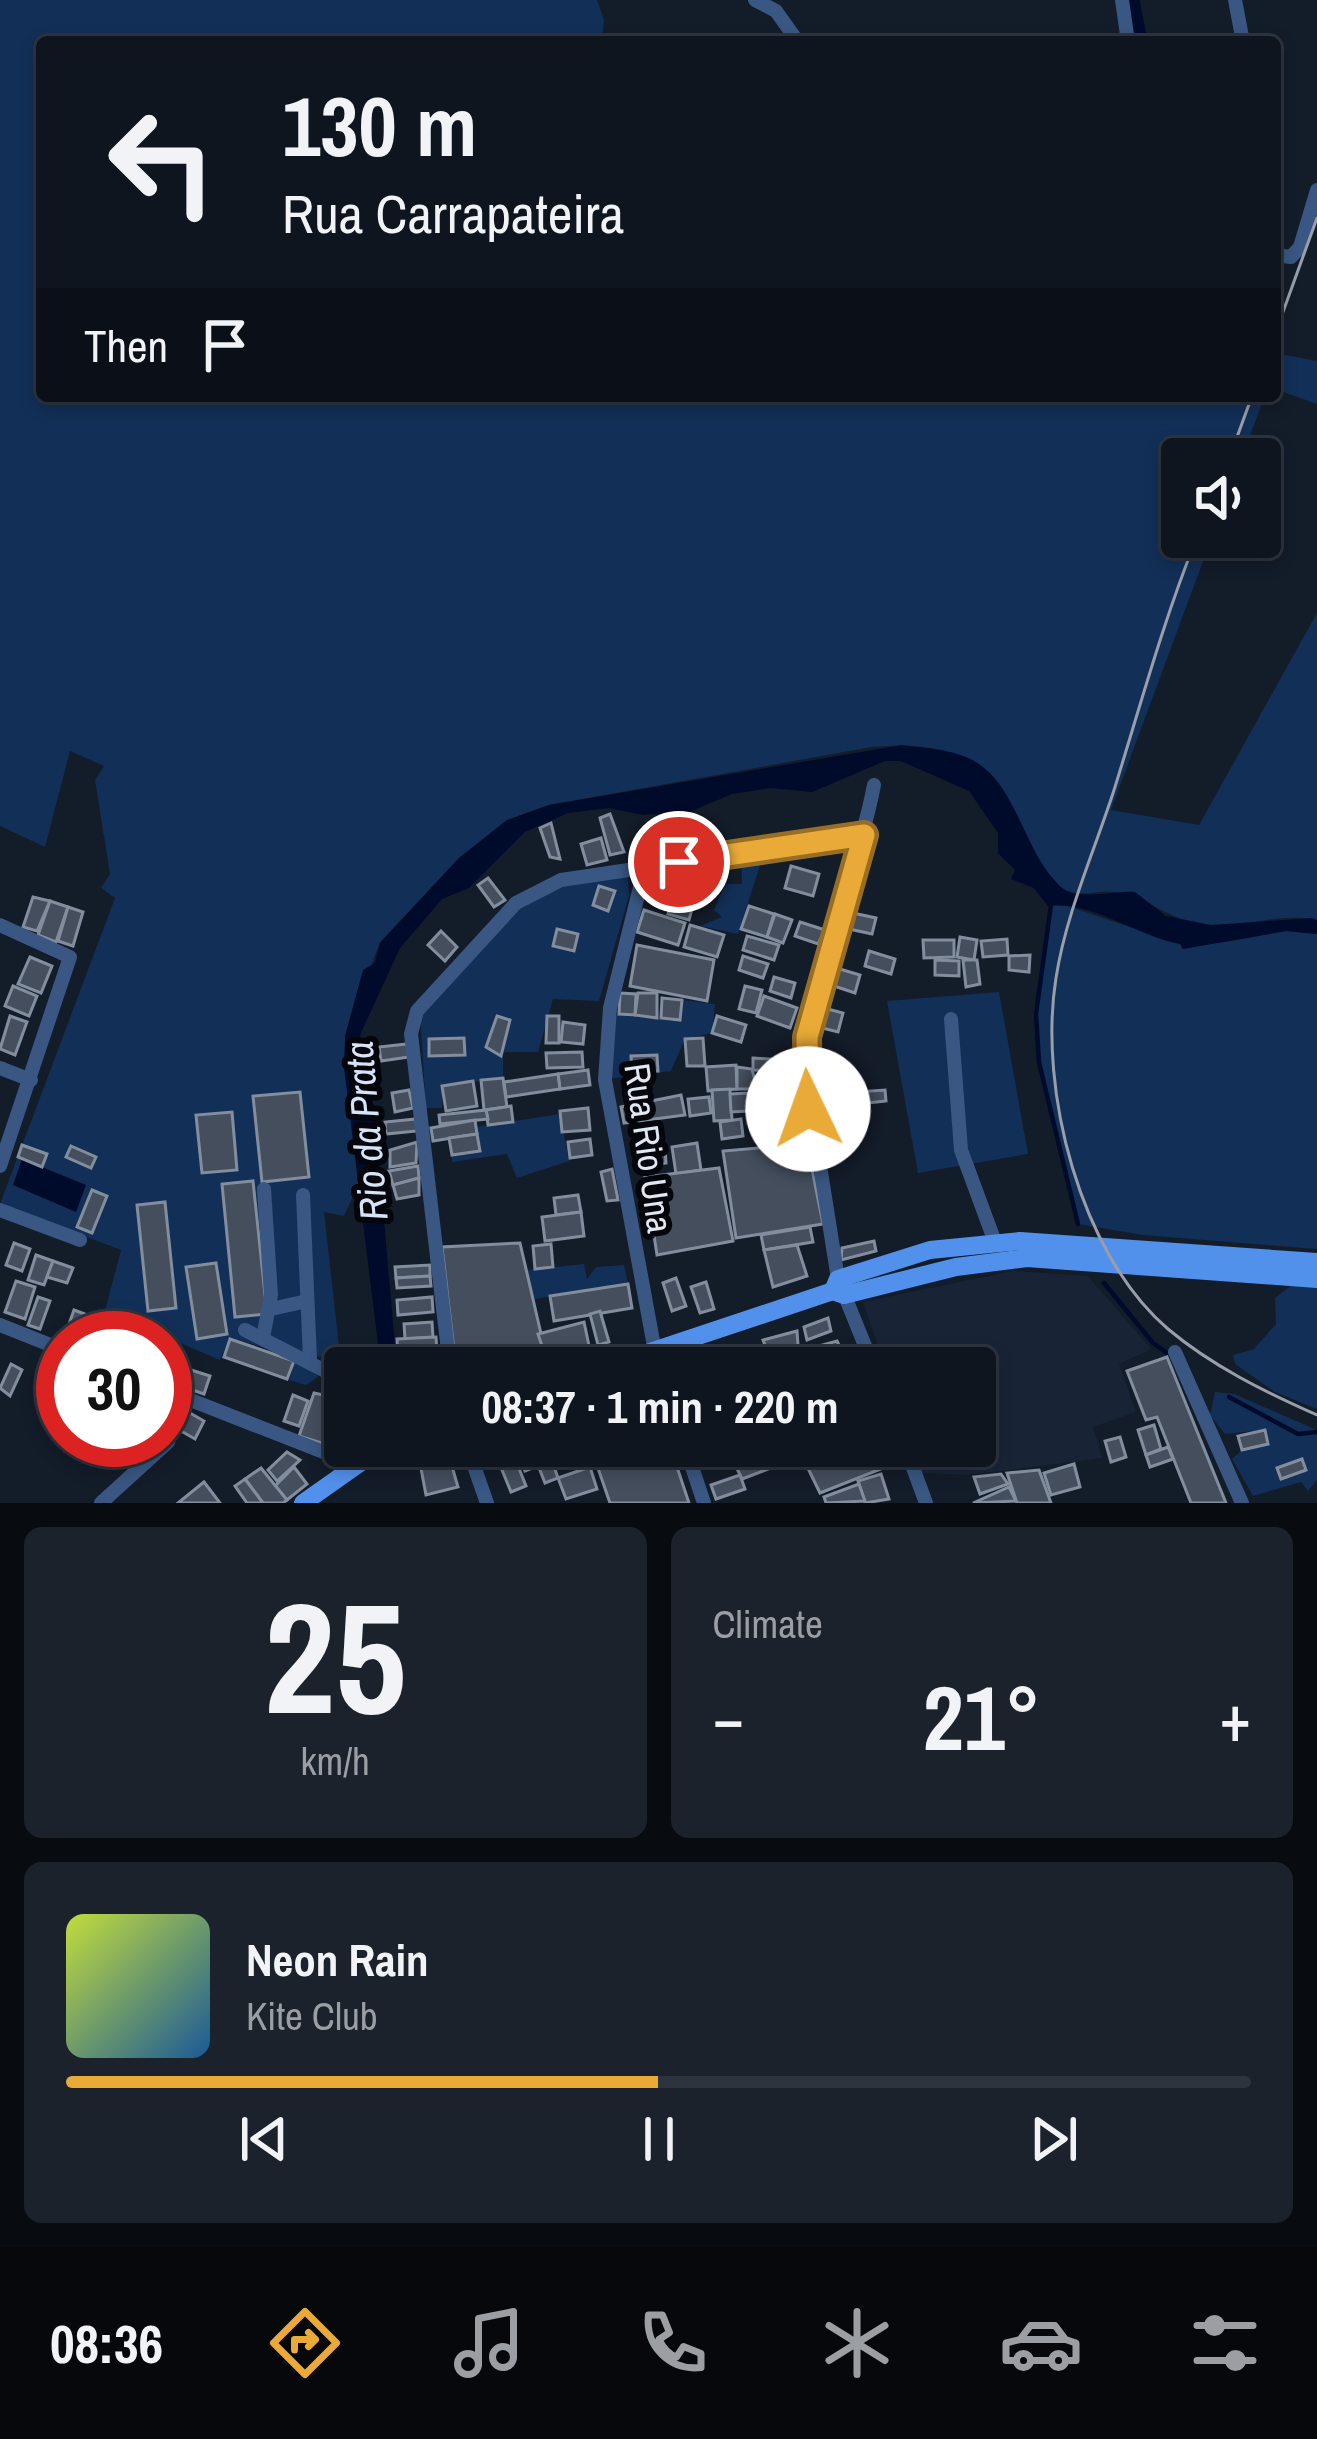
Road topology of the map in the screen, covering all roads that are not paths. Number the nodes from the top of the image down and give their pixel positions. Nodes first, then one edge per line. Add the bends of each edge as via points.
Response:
1 (755, 0) edge
2 (1122, 0) edge
3 (1234, 0) edge
4 (794, 36) edge
5 (1127, 36) edge
6 (1242, 36) edge
7 (1317, 190) edge
8 (1312, 224) edge
9 (1281, 254) edge
10 (874, 784) dead end
11 (864, 835) junction
12 (645, 867) junction
13 (0, 925) edge
14 (951, 1019) dead end
15 (0, 1068) edge
16 (31, 1080) junction
17 (0, 1166) edge
18 (264, 1189) dead end
19 (303, 1195) dead end
20 (0, 1210) edge
21 (80, 1240) dead end
22 (995, 1242) junction
23 (1317, 1262) edge
24 (1317, 1279) edge
25 (838, 1288) junction
26 (307, 1301) junction
27 (271, 1309) junction
28 (0, 1325) edge
29 (245, 1330) dead end
30 (263, 1338) junction
31 (36, 1339) edge
32 (448, 1347) edge
33 (653, 1347) edge
34 (688, 1347) edge
35 (865, 1347) edge
36 (1175, 1352) dead end
37 (310, 1360) junction
38 (324, 1368) edge
39 (192, 1401) edge
40 (324, 1452) edge
41 (141, 1467) edge
42 (350, 1467) edge
43 (474, 1467) edge
44 (692, 1467) edge
45 (913, 1467) edge
46 (101, 1503) edge
47 (303, 1503) edge
48 (487, 1503) edge
49 (704, 1503) edge
50 (926, 1503) edge
51 (1242, 1503) edge

1 - 4 street via 776,11
2 - 5 street
3 - 6 street
7 - 8 street
8 - 9 street via 1296,253
10 - 11 street
11 - 12 street
11 - 25 street via 805,1053
12 - 32 street via 581,874 525,897 413,1020
12 - 33 street, Rua Rio Una via 604,1045
13 - 16 street via 70,957
14 - 22 street via 962,1150
15 - 16 street
16 - 17 street
18 - 27 street
19 - 26 street
20 - 21 street
22 - 23 main road
22 - 25 main road via 930,1250
24 - 25 main road via 1027,1258
25 - 34 main road
25 - 35 street
26 - 27 street
26 - 37 street
27 - 30 street
28 - 31 street
29 - 30 street
30 - 37 street
36 - 51 street
37 - 38 street
39 - 40 street
41 - 46 street
42 - 47 main road
43 - 48 street
44 - 49 street
45 - 50 street

